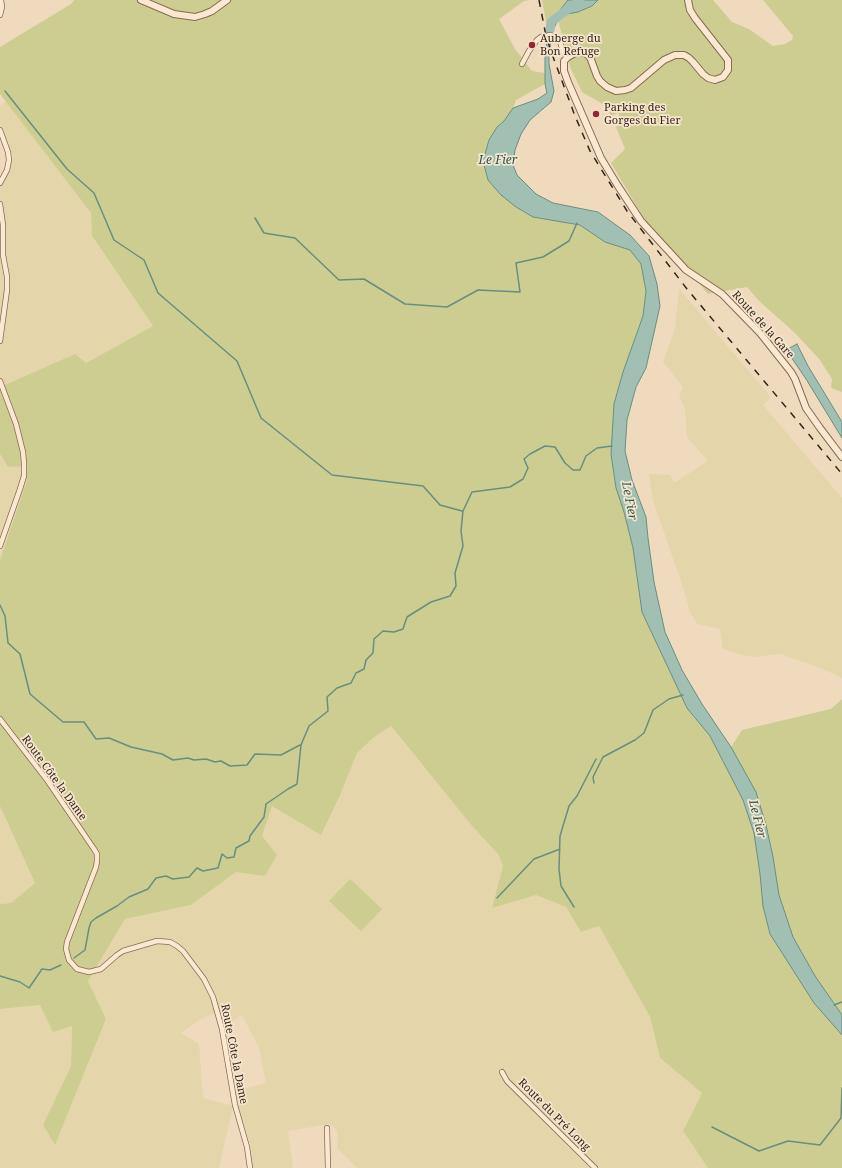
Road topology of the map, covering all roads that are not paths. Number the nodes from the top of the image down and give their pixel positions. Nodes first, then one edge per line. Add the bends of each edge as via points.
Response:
1 (1, 0) edge
2 (141, 0) edge
3 (227, 0) edge
4 (688, 0) edge
5 (0, 14) edge
6 (568, 57) junction
7 (522, 64) dead end
8 (0, 130) edge
9 (0, 183) edge
10 (0, 204) edge
11 (0, 341) edge
12 (0, 381) edge
13 (842, 457) edge
14 (0, 546) edge
15 (0, 718) edge
16 (502, 1072) dead end
17 (327, 1128) dead end
18 (250, 1168) edge
19 (328, 1168) edge
20 (595, 1168) edge

1 - 5 street
2 - 3 street via 174,14 190,17 212,11
4 - 6 street via 695,18 728,60 728,70 721,79 708,78 689,58 675,55 664,60 632,88 616,91 600,81 589,55 577,52
6 - 7 street via 563,52 559,38 550,35 537,40
6 - 13 street, Route de la Gare via 564,64 568,82 599,152 615,183 641,221 686,270 722,294 760,333 791,372 806,408
8 - 9 street via 9,160
10 - 11 street via 7,290
12 - 14 street via 17,429 24,469 20,489
15 - 18 street, Route Côte la Dame via 47,780 97,854 96,867 67,942 66,953 69,960 77,969 89,972 101,968 117,955 157,941 174,944 183,951 213,996 222,1029 234,1105 247,1147
16 - 20 street, Route du Pré Long via 507,1081
17 - 19 street

